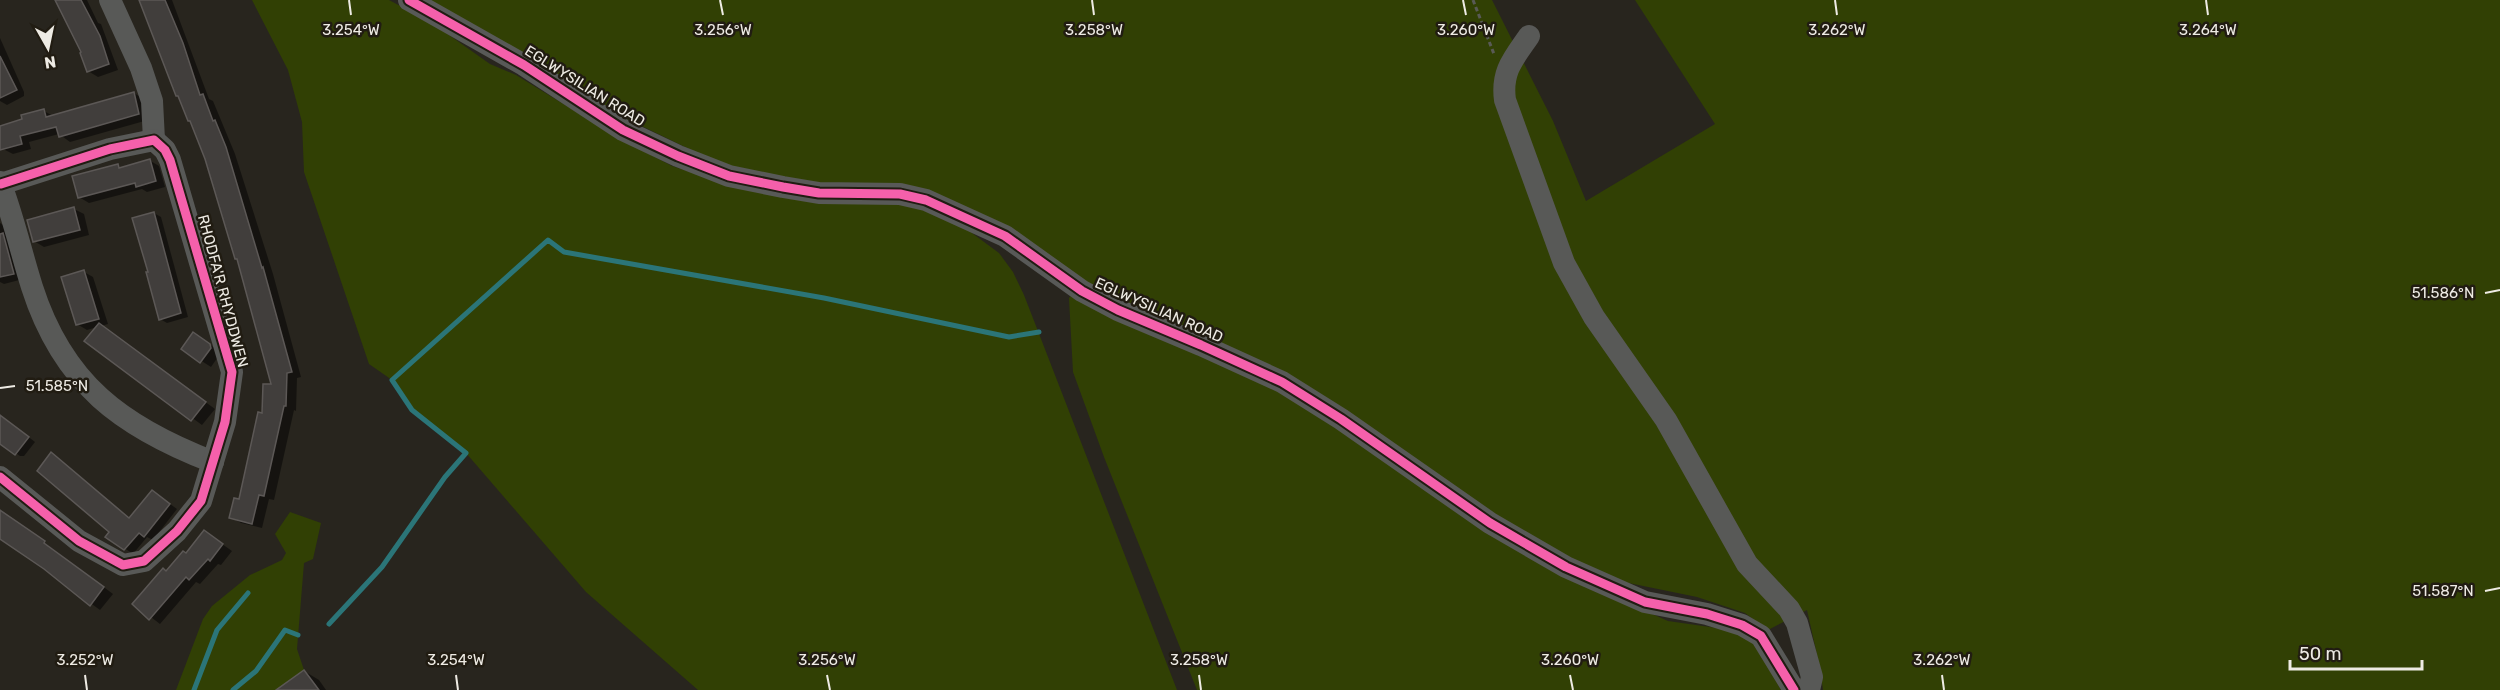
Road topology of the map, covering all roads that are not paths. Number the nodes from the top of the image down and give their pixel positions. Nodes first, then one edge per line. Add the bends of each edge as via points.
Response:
1 (110, 0) edge
2 (409, 0) edge
3 (1529, 36) dead end
4 (154, 140) junction
5 (0, 183) edge
6 (213, 462) junction
7 (0, 477) edge
8 (1794, 690) edge
9 (1809, 690) edge

1 - 4 street via 152,101
2 - 8 street, EGLWYSILIAN ROAD via 524,65 624,130 678,156 729,176 783,187 819,193 900,194 917,198 1005,236 1082,291 1118,310 1282,382 1490,523 1566,567 1645,602 1742,625 1761,636
3 - 9 street via 1510,63 1504,81 1505,100 1564,263 1594,317 1666,420 1747,564 1797,622 1812,677
4 - 5 street via 110,149
4 - 6 street, RHODFA'R RHYDDWEN via 170,160 232,372 225,422
5 - 6 street via 37,301 56,345 83,382 127,421 169,445
6 - 7 street, RHODFA'R RHYDDWEN via 201,501 177,531 144,561 123,565 78,541

